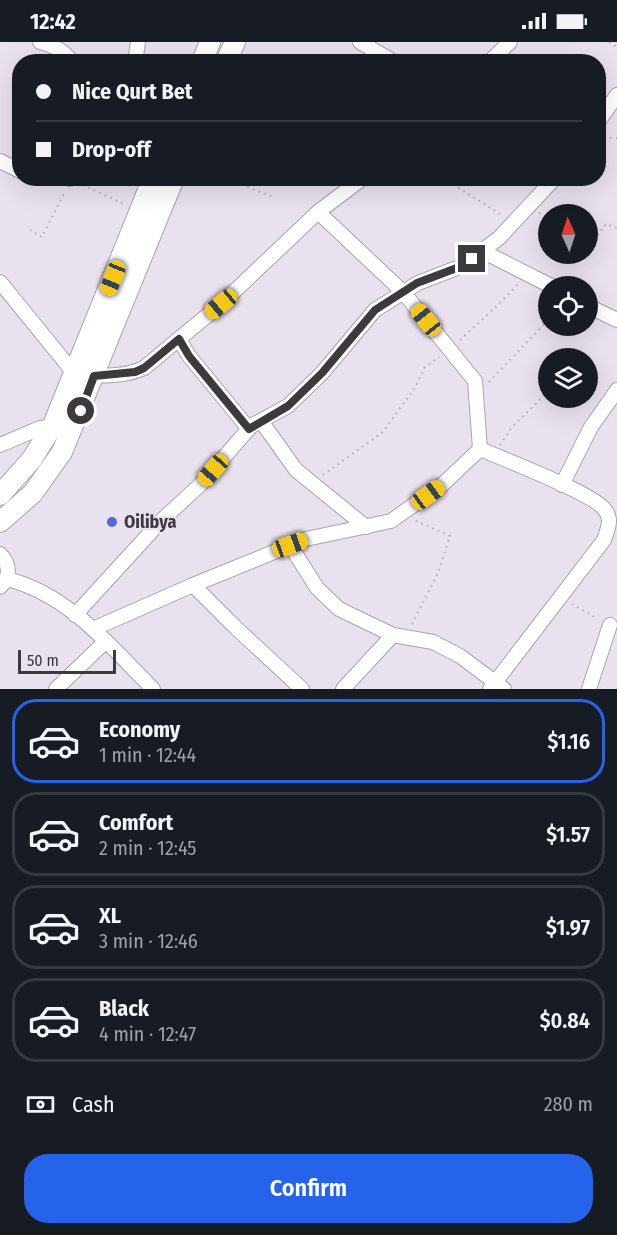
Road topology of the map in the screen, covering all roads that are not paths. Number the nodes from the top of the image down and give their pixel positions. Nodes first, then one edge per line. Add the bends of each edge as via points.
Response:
1 (40, 42) edge
2 (360, 42) edge
3 (67, 54) edge
4 (380, 54) edge
5 (617, 95) edge
6 (606, 111) edge
7 (150, 186) edge
8 (171, 186) edge
9 (352, 186) edge
10 (548, 186) edge
11 (318, 212) junction
12 (482, 251) junction
13 (538, 280) edge
14 (0, 282) edge
15 (403, 292) junction
16 (598, 311) edge
17 (617, 320) edge
18 (179, 339) junction
19 (74, 373) junction
20 (94, 376) junction
21 (617, 390) edge
22 (261, 421) junction
23 (53, 425) junction
24 (74, 428) junction
25 (249, 429) junction
26 (0, 445) edge
27 (487, 452) junction
28 (562, 485) junction
29 (0, 495) edge
30 (611, 506) edge
31 (0, 522) edge
32 (366, 527) junction
33 (290, 545) junction
34 (0, 554) edge
35 (3, 583) edge
36 (193, 585) junction
37 (75, 615) junction
38 (610, 625) road end
39 (93, 629) junction
40 (399, 636) junction
41 (106, 641) junction
42 (496, 687) edge
43 (56, 689) edge
44 (153, 689) edge
45 (302, 689) edge
46 (343, 689) edge
47 (589, 689) edge

1 - 3 street
2 - 4 street
5 - 6 street
7 - 19 highway
8 - 20 highway
9 - 11 street
10 - 12 street
11 - 15 street
11 - 18 street
12 - 13 street
12 - 15 street via 462,266
14 - 19 street
15 - 22 street via 375,310 322,373 288,406
15 - 27 street via 475,381
16 - 17 street
18 - 20 street via 135,372
18 - 25 street
19 - 20 street
19 - 23 highway
20 - 24 highway
21 - 28 street via 591,427
22 - 25 street
22 - 32 street via 296,470
23 - 24 street
23 - 26 street
23 - 29 highway via 32,459
24 - 31 highway via 33,493
25 - 37 street
27 - 28 street
27 - 32 street via 392,522
28 - 30 street
30 - 42 street via 604,540
32 - 33 street
33 - 36 street
33 - 40 street via 317,588 339,609
34 - 35 street via 8,565
35 - 37 street via 26,584
36 - 39 street
36 - 45 street
37 - 39 street
38 - 47 street
39 - 41 street
40 - 42 street via 433,642 460,656
40 - 46 street
41 - 43 street
41 - 44 street

